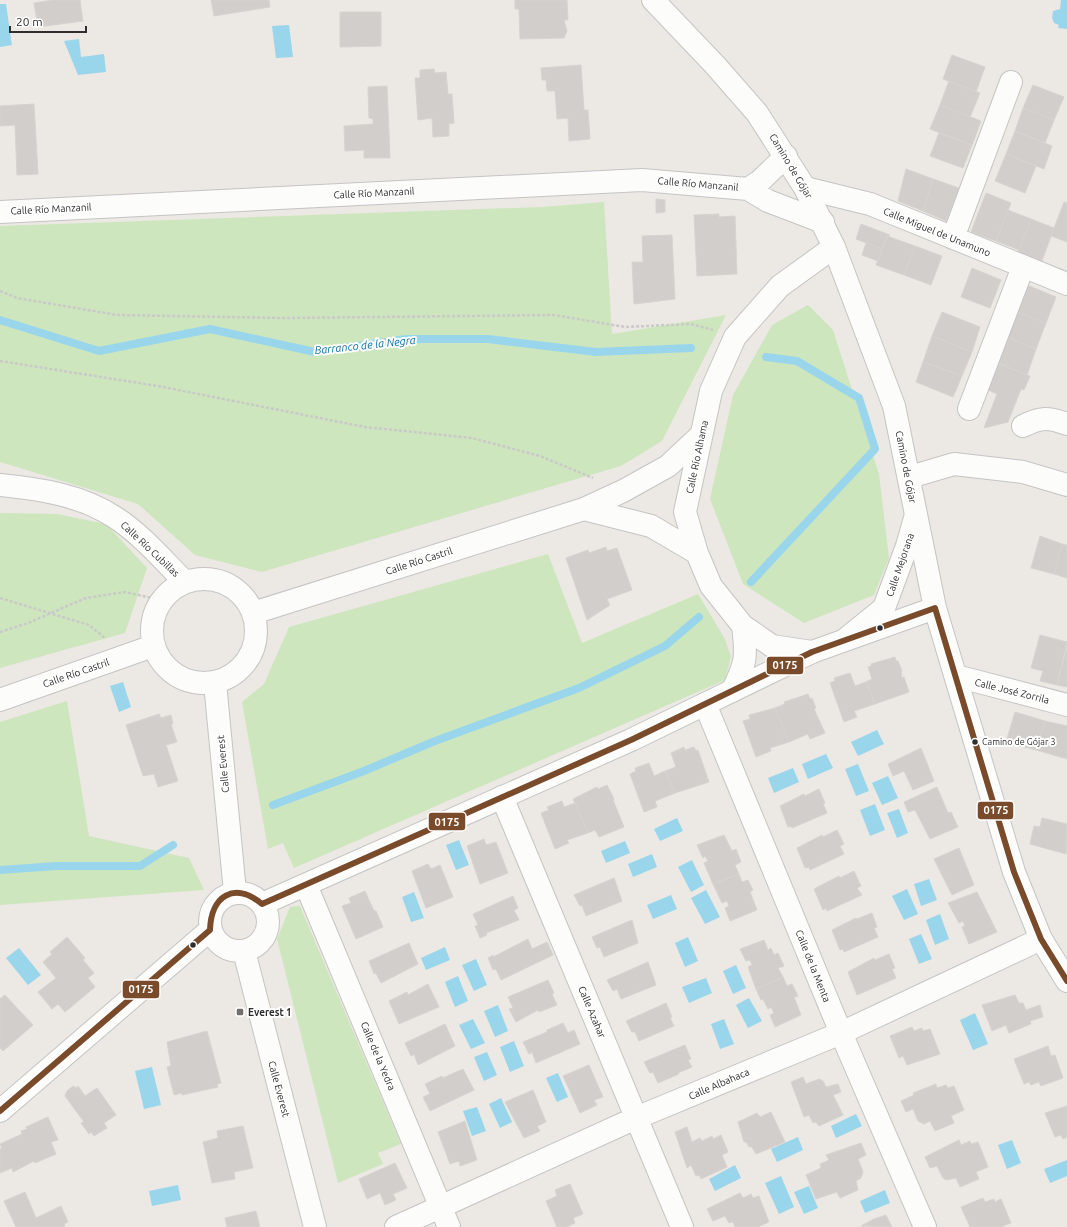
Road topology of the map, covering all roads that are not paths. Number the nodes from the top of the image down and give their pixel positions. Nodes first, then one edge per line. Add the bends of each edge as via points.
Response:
1 (653, 0) edge
2 (1011, 82) dead end
3 (786, 156) junction
4 (805, 188) junction
5 (748, 189) junction
6 (0, 212) edge
7 (823, 222) junction
8 (953, 238) junction
9 (834, 247) junction
10 (1023, 267) junction
11 (1067, 284) edge
12 (968, 409) dead end
13 (1067, 424) edge
14 (1022, 426) dead end
15 (701, 434) junction
16 (910, 477) junction
17 (0, 485) edge
18 (1067, 485) edge
19 (584, 509) junction
20 (915, 518) junction
21 (697, 553) junction
22 (185, 582) junction
23 (935, 608) junction
24 (254, 613) junction
25 (743, 626) junction
26 (843, 641) junction
27 (153, 646) junction
28 (812, 652) junction
29 (956, 676) junction
30 (215, 683) junction
31 (732, 691) junction
32 (0, 700) edge
33 (705, 704) junction
34 (1067, 705) edge
35 (502, 797) junction
36 (306, 885) junction
37 (234, 892) junction
38 (262, 904) junction
39 (210, 930) junction
40 (1041, 939) junction
41 (244, 951) junction
42 (1067, 981) edge
43 (841, 1033) junction
44 (0, 1111) edge
45 (636, 1118) junction
46 (440, 1206) junction
47 (315, 1227) edge
48 (396, 1227) edge
49 (449, 1227) edge
50 (682, 1227) edge
51 (925, 1227) edge

1 - 3 street, Camino de Gójar via 757,113
2 - 8 street
3 - 4 street, Camino de Gójar
3 - 5 street, Calle Río Manzanil
4 - 7 street, Camino de Gójar
4 - 8 street, Calle Miguel de Unamuno via 870,204
5 - 6 street, Calle Río Manzanil via 642,180
5 - 7 street, Calle Río Manzanil via 768,200
7 - 9 street, Camino de Gójar
8 - 10 street, Calle Miguel de Unamuno
9 - 15 street, Calle Río Alhama via 780,286 735,337 711,391
9 - 16 street, Camino de Gójar via 894,406
10 - 11 street, Calle Miguel de Unamuno
10 - 12 street
13 - 14 street via 1052,419 1038,419
15 - 19 street, Calle Río Castril via 668,466
15 - 21 street, Calle Río Alhama via 685,512
16 - 18 street via 954,464 1023,472
16 - 20 street, Camino de Gójar
17 - 22 street, Calle Río Cubillas via 34,488 81,500 116,517
19 - 21 street via 650,526
19 - 24 street, Calle Río Castril
20 - 23 street, Camino de Gójar
20 - 26 street, Calle Mejorana via 884,608
21 - 25 street, Calle Río Alhama via 711,586
22 - 24 street via 202,578 218,580 246,599
22 - 27 street via 172,589 161,600 154,614 151,630
23 - 26 street, Calle Mejorana
23 - 29 street, Camino de Gójar
24 - 30 street via 257,631 254,649 245,664 232,676
25 - 28 street, Calle Río Alhama via 772,646
25 - 31 street via 746,652 741,673
26 - 28 street, Calle Mejorana
27 - 30 street via 159,660 170,672 184,680 199,684
27 - 32 street, Calle Río Castril
28 - 31 street, Calle Mejorana
29 - 34 street, Calle José Zorrila
29 - 40 street, Camino de Gójar via 1014,872
30 - 37 street, Calle Everest
31 - 33 street, Calle Mejorana
33 - 35 street, Calle Mejorana
33 - 43 street, Calle de la Menta
35 - 36 street, Calle Mejorana
35 - 45 street, Calle Azahar
36 - 38 street, Calle Mejorana
36 - 46 street, Calle de la Yedra
37 - 38 street via 250,894
37 - 39 street via 217,902 211,910
38 - 41 street via 268,923 266,932 261,941
39 - 41 street via 227,949
39 - 44 street
40 - 42 street, Camino de Gójar
40 - 43 street, Calle Albahaca
41 - 47 street, Calle Everest
43 - 45 street, Calle Albahaca
43 - 51 street, Calle de la Menta
45 - 46 street, Calle Albahaca
45 - 50 street, Calle Azahar
46 - 48 street, Calle Albahaca
46 - 49 street, Calle de la Yedra

